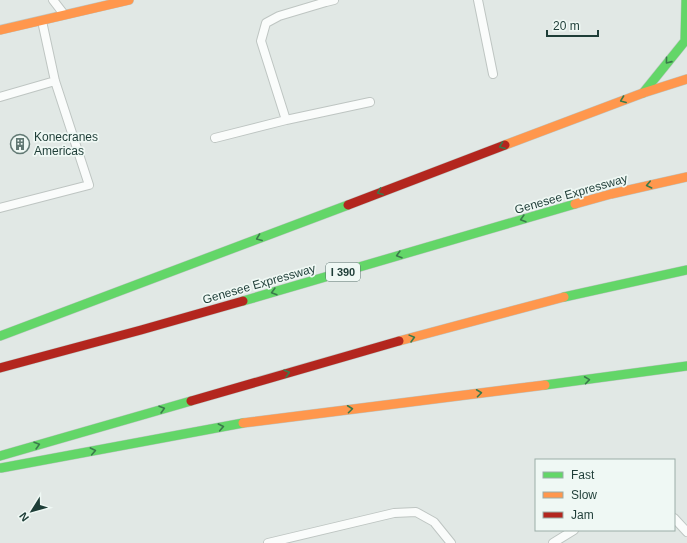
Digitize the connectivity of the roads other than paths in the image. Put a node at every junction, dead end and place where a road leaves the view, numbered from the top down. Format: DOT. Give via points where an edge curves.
graph roads {
  1 [pos="53,0"];
  2 [pos="129,0"];
  3 [pos="478,0"];
  4 [pos="686,0"];
  5 [pos="328,1"];
  6 [pos="65,15"];
  7 [pos="42,20"];
  8 [pos="0,30"];
  9 [pos="493,74"];
  10 [pos="687,79"];
  11 [pos="55,81"];
  12 [pos="643,93"];
  13 [pos="0,97"];
  14 [pos="370,102"];
  15 [pos="286,120"];
  16 [pos="215,138"];
  17 [pos="687,177"];
  18 [pos="0,208"];
  19 [pos="687,270"];
  20 [pos="0,336"];
  21 [pos="687,366"];
  22 [pos="0,368"];
  23 [pos="0,456"];
  24 [pos="0,469"];
  25 [pos="675,519"];
  26 [pos="572,531"];
  27 [pos="687,532"];
  28 [pos="268,543"];
  29 [pos="451,543"];
  30 [pos="553,543"];
  1 -- 6 [label="lane"];
  2 -- 6 [label="main road"];
  3 -- 9 [label="lane"];
  4 -- 12 [label="main road, one-way" via="685,41"];
  5 -- 15 [label="lane" via="279,16 266,23 261,41"];
  6 -- 7 [label="main road"];
  7 -- 8 [label="main road"];
  7 -- 11 [label="lane"];
  10 -- 12 [label="main road"];
  11 -- 13 [label="lane"];
  11 -- 18 [label="lane" via="89,185"];
  12 -- 20 [label="main road, one-way"];
  14 -- 15 [label="lane"];
  15 -- 16 [label="lane"];
  17 -- 22 [label="main road, Genesee Expressway / I 390, one-way" via="611,194 141,330"];
  23 -- 19 [label="main road, one-way" via="570,295"];
  24 -- 21 [label="main road, one-way" via="249,422"];
  25 -- 27 [label="lane"];
  26 -- 30 [label="lane"];
  28 -- 29 [label="lane" via="394,513 416,512 434,522"];
}
